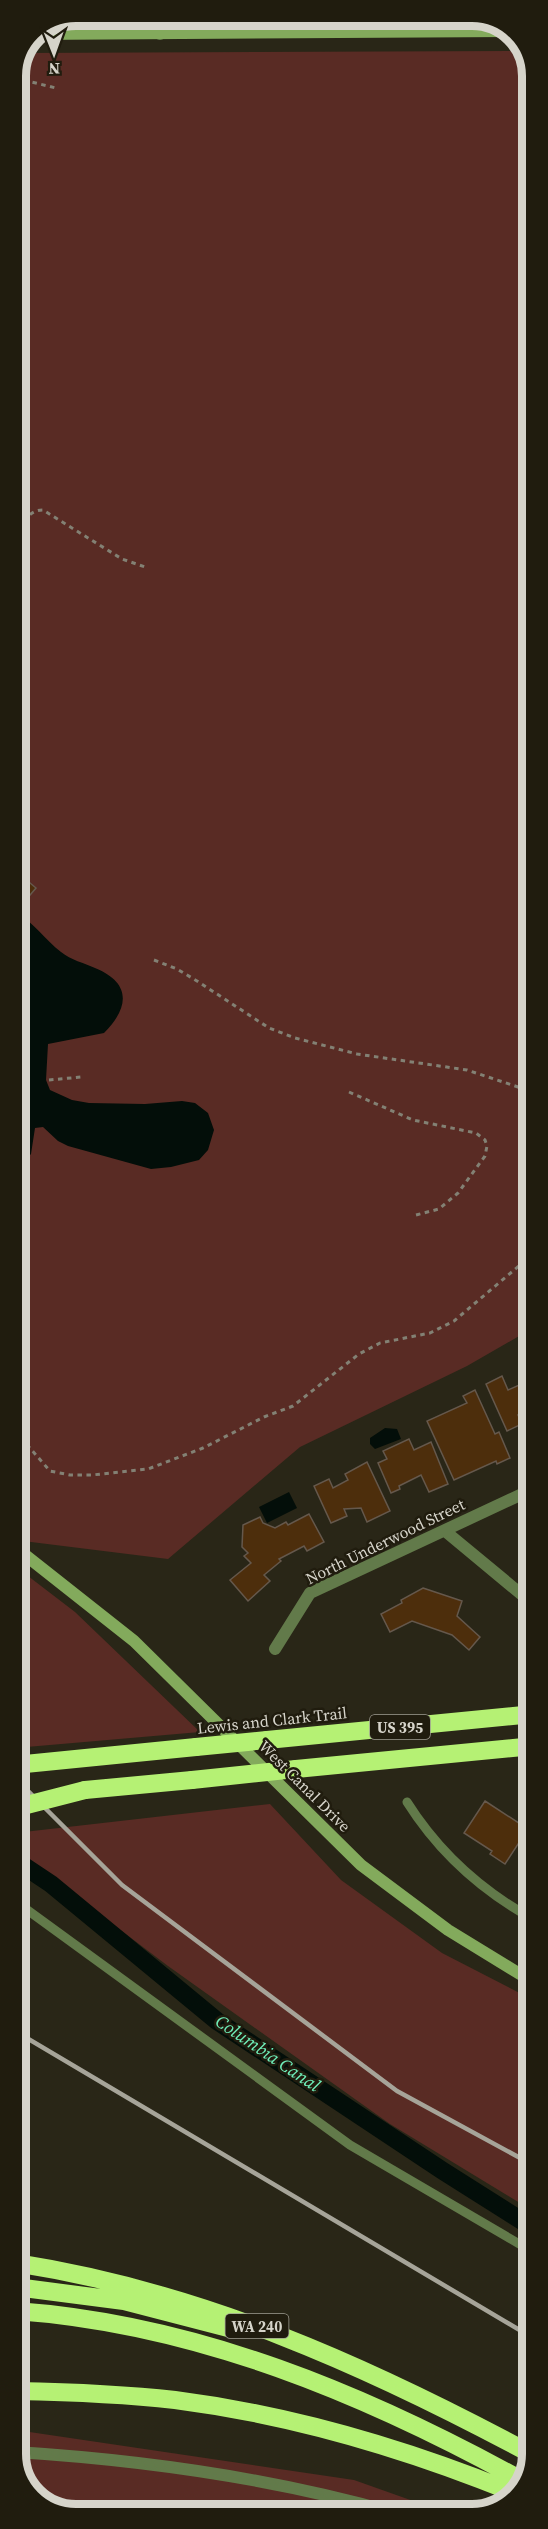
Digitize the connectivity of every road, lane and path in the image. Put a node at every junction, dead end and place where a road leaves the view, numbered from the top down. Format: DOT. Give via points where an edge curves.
graph roads {
  1 [pos="160,26"];
  2 [pos="291,26"];
  3 [pos="493,30"];
  4 [pos="291,33"];
  5 [pos="48,34"];
  6 [pos="160,34"];
  7 [pos="26,80"];
  8 [pos="56,87"];
  9 [pos="26,518"];
  10 [pos="145,567"];
  11 [pos="154,960"];
  12 [pos="81,1077"];
  13 [pos="49,1080"];
  14 [pos="522,1088"];
  15 [pos="349,1092"];
  16 [pos="412,1216"];
  17 [pos="522,1263"];
  18 [pos="26,1444"];
  19 [pos="522,1494"];
  20 [pos="445,1531"];
  21 [pos="26,1555"];
  22 [pos="522,1595"];
  23 [pos="275,1649"];
  24 [pos="522,1715"];
  25 [pos="522,1747"];
  26 [pos="26,1764"];
  27 [pos="85,1790"];
  28 [pos="26,1796"];
  29 [pos="407,1802"];
  30 [pos="26,1806"];
  31 [pos="26,1909"];
  32 [pos="522,1913"];
  33 [pos="522,1975"];
  34 [pos="522,2246"];
  35 [pos="26,2265"];
  36 [pos="26,2288"];
  37 [pos="26,2312"];
  38 [pos="26,2391"];
  39 [pos="484,2429"];
  40 [pos="522,2450"];
  41 [pos="26,2453"];
  42 [pos="517,2478"];
  43 [pos="507,2490"];
  44 [pos="351,2503"];
  1 -- 6 [label="street"];
  2 -- 4 [label="lane"];
  3 -- 4 [label="street"];
  4 -- 6 [label="street"];
  5 -- 6 [label="street"];
  7 -- 8 [label="path"];
  9 -- 10 [label="path" via="34,511 43,510 122,559"];
  11 -- 14 [label="path" via="177,969 269,1028 296,1038 357,1054 467,1070"];
  12 -- 13 [label="path"];
  15 -- 16 [label="path" via="413,1120 476,1133 485,1140 485,1156 452,1199 439,1209"];
  17 -- 18 [label="path" via="454,1321 430,1333 380,1343 359,1354 293,1406 203,1448 148,1468 92,1475 50,1471"];
  19 -- 20 [label="street, North Underwood Street"];
  20 -- 22 [label="street"];
  20 -- 23 [label="street, North Underwood Street" via="310,1593"];
  21 -- 33 [label="street, West Canal Drive" via="134,1641 361,1865 448,1930"];
  24 -- 26 [label="highway, Lewis and Clark Trail / US 395, bridge"];
  25 -- 27 [label="highway, US 395, bridge"];
  27 -- 28 [label="highway, US 395, bridge"];
  27 -- 30 [label="highway, bridge"];
  29 -- 32 [label="lane" via="444,1851 503,1903"];
  31 -- 34 [label="lane" via="350,2145"];
  35 -- 39 [label="highway, WA 240" via="110,2281 227,2315 350,2365"];
  36 -- 39 [label="highway" via="124,2301 239,2331 325,2362"];
  37 -- 42 [label="highway" via="131,2327 249,2358 378,2408"];
  38 -- 43 [label="highway" via="142,2397 248,2412 384,2446"];
  39 -- 40 [label="highway, WA 240"];
  41 -- 44 [label="street" via="170,2467"];
}
